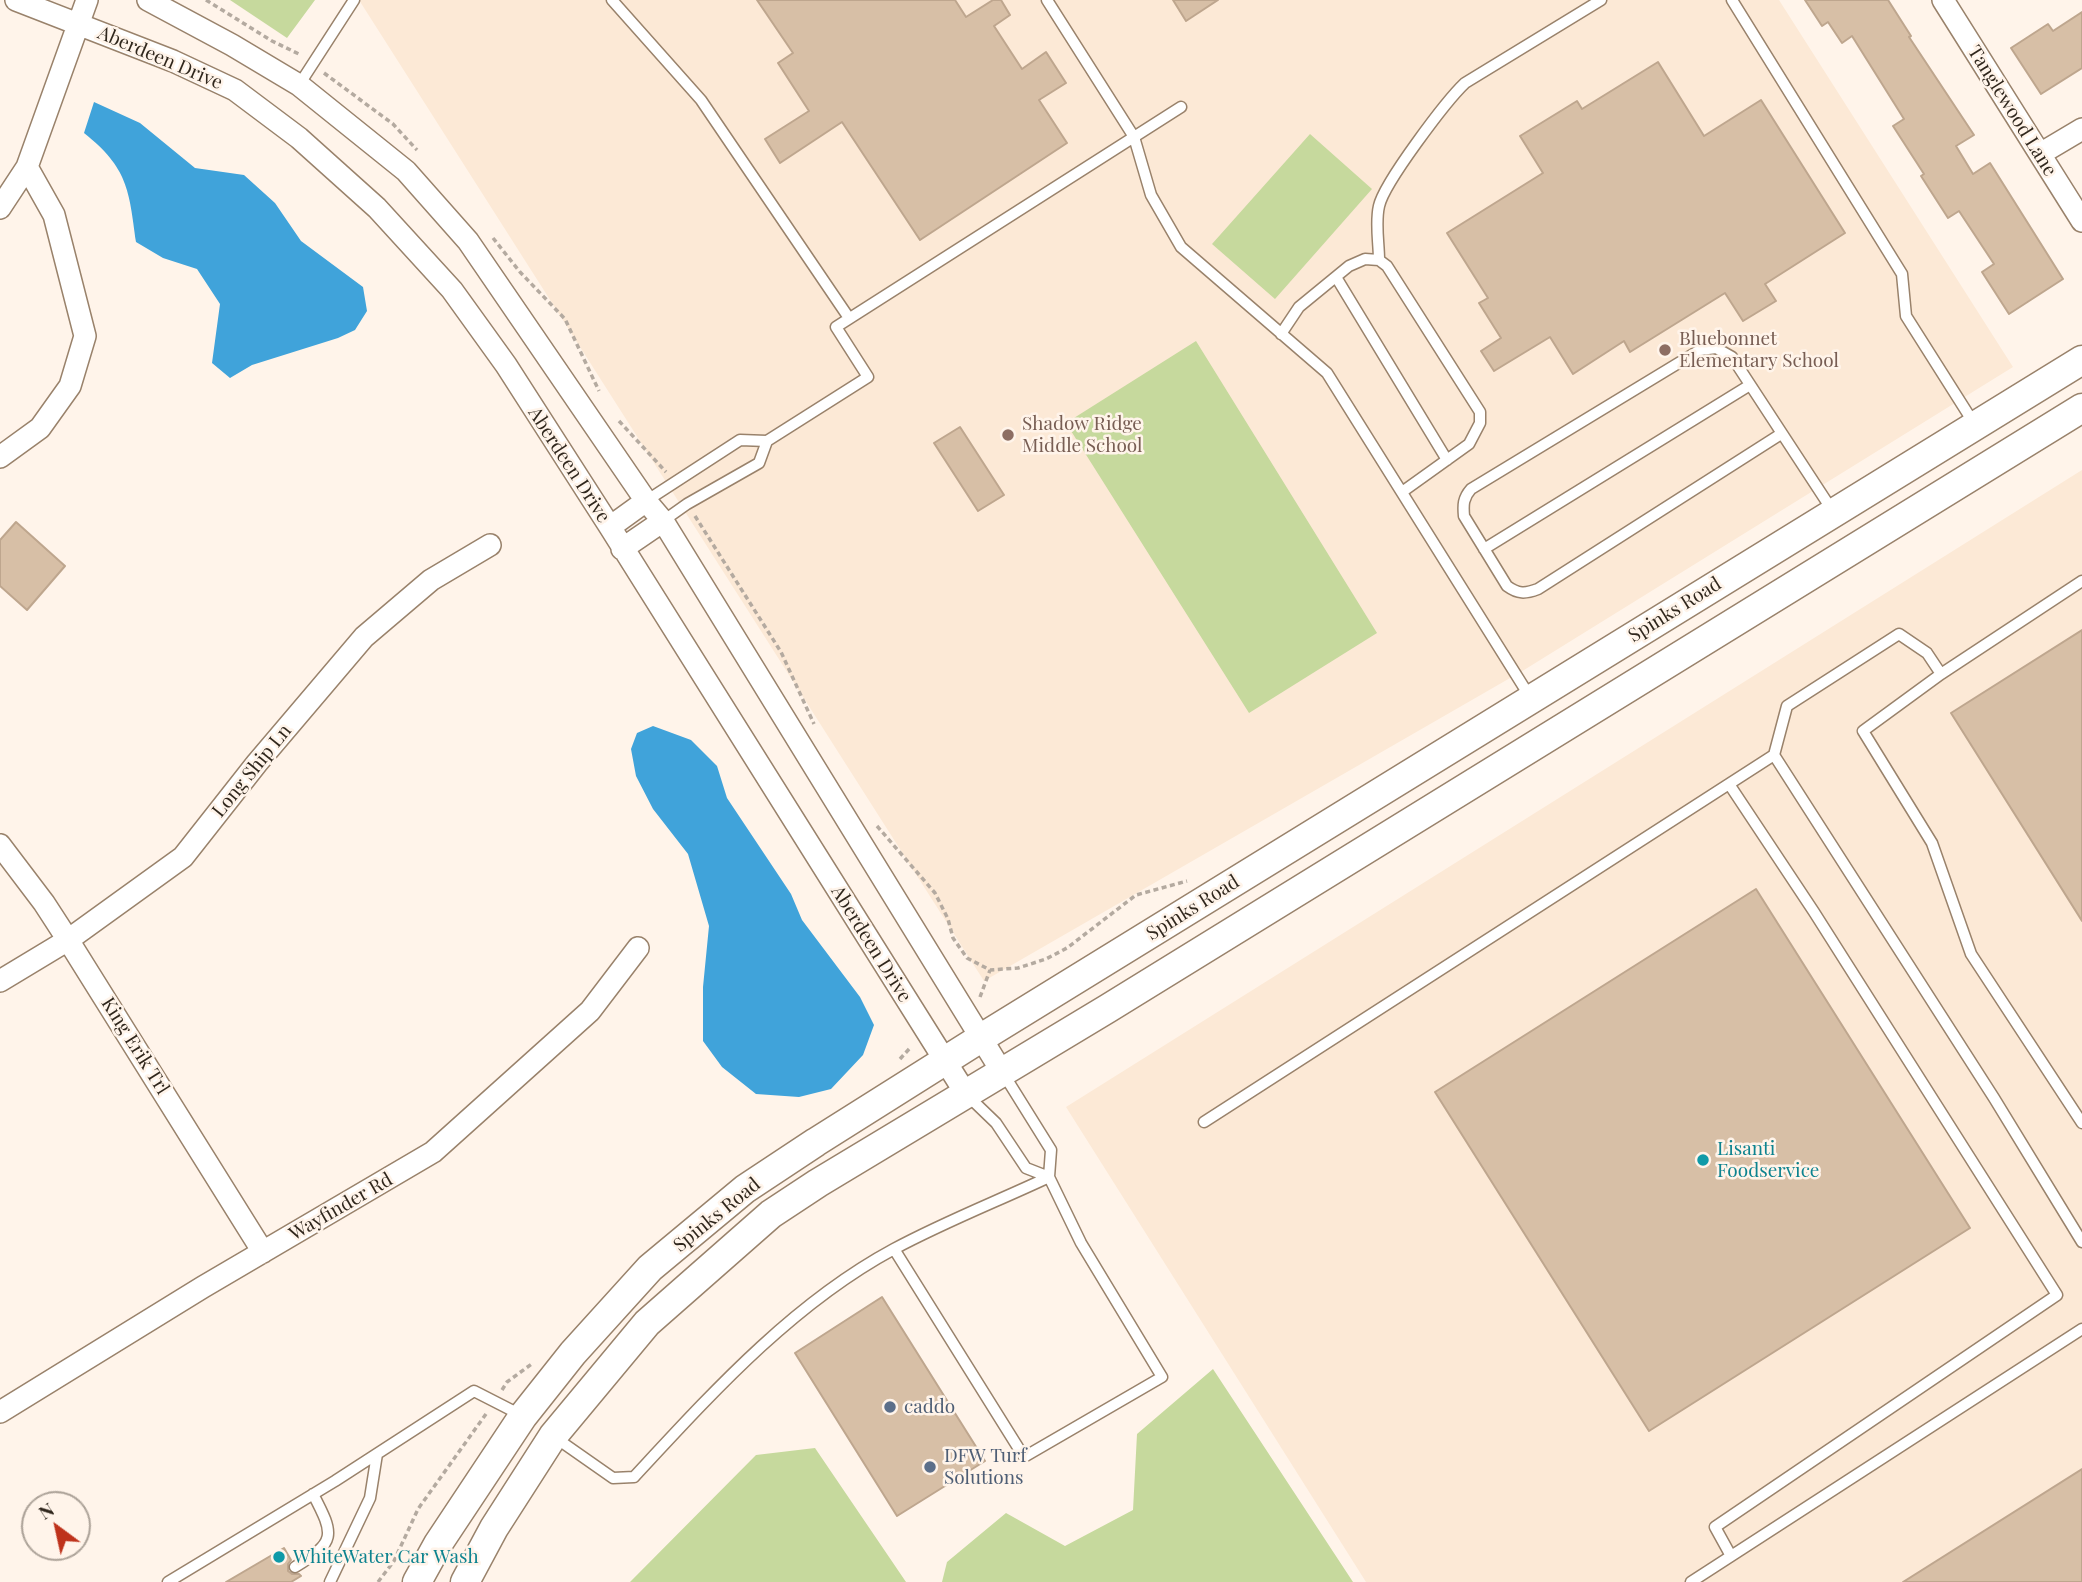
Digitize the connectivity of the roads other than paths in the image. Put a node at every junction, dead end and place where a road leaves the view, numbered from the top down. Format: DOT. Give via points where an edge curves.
graph roads {
  1 [pos="16,0"];
  2 [pos="87,0"];
  3 [pos="148,0"];
  4 [pos="355,0"];
  5 [pos="612,0"];
  6 [pos="1046,0"];
  7 [pos="1601,0"];
  8 [pos="1732,0"];
  9 [pos="1943,0"];
  10 [pos="77,24"];
  11 [pos="299,85"];
  12 [pos="1181,107"];
  13 [pos="2082,129"];
  14 [pos="1134,137"];
  15 [pos="2040,154"];
  16 [pos="27,167"];
  17 [pos="0,208"];
  18 [pos="2082,221"];
  19 [pos="1379,260"];
  20 [pos="1336,277"];
  21 [pos="849,318"];
  22 [pos="1282,334"];
  23 [pos="2082,359"];
  24 [pos="1750,385"];
  25 [pos="2082,408"];
  26 [pos="1975,425"];
  27 [pos="1781,434"];
  28 [pos="767,441"];
  29 [pos="0,457"];
  30 [pos="1447,460"];
  31 [pos="1402,492"];
  32 [pos="646,501"];
  33 [pos="1834,513"];
  34 [pos="663,521"];
  35 [pos="610,527"];
  36 [pos="490,544"];
  37 [pos="1856,547"];
  38 [pos="622,549"];
  39 [pos="1485,550"];
  40 [pos="2082,581"];
  41 [pos="1941,674"];
  42 [pos="1532,699"];
  43 [pos="1552,734"];
  44 [pos="1774,755"];
  45 [pos="1728,784"];
  46 [pos="0,845"];
  47 [pos="68,940"];
  48 [pos="638,948"];
  49 [pos="0,981"];
  50 [pos="981,1038"];
  51 [pos="945,1061"];
  52 [pos="1002,1072"];
  53 [pos="965,1094"];
  54 [pos="1204,1122"];
  55 [pos="2082,1123"];
  56 [pos="1049,1177"];
  57 [pos="2082,1242"];
  58 [pos="894,1249"];
  59 [pos="263,1252"];
  60 [pos="2082,1329"];
  61 [pos="0,1412"];
  62 [pos="523,1416"];
  63 [pos="553,1436"];
  64 [pos="377,1454"];
  65 [pos="313,1494"];
  66 [pos="1731,1556"];
  67 [pos="295,1567"];
  68 [pos="168,1582"];
  69 [pos="330,1582"];
  70 [pos="417,1582"];
  71 [pos="465,1582"];
  72 [pos="1691,1582"];
  1 -- 10 [label="street, Aberdeen Drive"];
  2 -- 10 [label="street"];
  3 -- 11 [label="street, Aberdeen Drive"];
  4 -- 11 [label="lane"];
  5 -- 21 [label="lane" via="701,100"];
  6 -- 14 [label="lane"];
  7 -- 19 [label="lane" via="1451,96 1379,206"];
  8 -- 26 [label="lane" via="1894,260 1902,274 1906,316"];
  9 -- 15 [label="street, Tanglewood Lane"];
  10 -- 16 [label="street"];
  10 -- 35 [label="street, Aberdeen Drive" via="235,90 299,138 377,208 452,290"];
  11 -- 32 [label="street, Aberdeen Drive" via="406,171 468,241"];
  12 -- 14 [label="lane"];
  13 -- 15 [label="street"];
  14 -- 21 [label="lane"];
  14 -- 22 [label="lane" via="1151,195 1181,247"];
  15 -- 18 [label="street, Tanglewood Lane"];
  16 -- 17 [label="street"];
  16 -- 29 [label="street" via="54,215 85,336 71,386 40,428"];
  19 -- 20 [label="lane" via="1365,259"];
  19 -- 30 [label="lane" via="1480,412 1480,423 1469,444"];
  20 -- 22 [label="lane" via="1299,307"];
  20 -- 30 [label="lane"];
  21 -- 28 [label="lane" via="836,327 868,377"];
  22 -- 31 [label="lane" via="1327,373"];
  23 -- 26 [label="main road, Spinks Road"];
  24 -- 27 [label="lane"];
  24 -- 39 [label="lane"];
  24 -- 39 [label="lane" via="1724,351 1700,350 1471,489 1463,505 1464,516"];
  25 -- 37 [label="main road, Spinks Road"];
  26 -- 33 [label="main road, Spinks Road"];
  27 -- 33 [label="lane"];
  27 -- 39 [label="lane" via="1538,589 1515,592"];
  28 -- 32 [label="lane" via="740,440"];
  28 -- 34 [label="lane" via="759,463"];
  30 -- 31 [label="lane"];
  31 -- 42 [label="lane"];
  32 -- 34 [label="street, Aberdeen Drive"];
  32 -- 35 [label="street"];
  33 -- 37 [label="main road"];
  33 -- 42 [label="main road, Spinks Road"];
  34 -- 38 [label="street"];
  34 -- 50 [label="street, Aberdeen Drive"];
  35 -- 38 [label="street, Aberdeen Drive"];
  36 -- 47 [label="street, Long Ship Ln" via="431,580 364,637 183,857"];
  37 -- 43 [label="main road, Spinks Road"];
  38 -- 51 [label="street, Aberdeen Drive"];
  40 -- 41 [label="lane"];
  41 -- 44 [label="lane" via="1927,653 1899,634 1787,706"];
  41 -- 55 [label="lane" via="1863,732 1932,843 1971,954"];
  42 -- 43 [label="main road"];
  42 -- 50 [label="main road, Spinks Road"];
  43 -- 52 [label="main road, Spinks Road"];
  44 -- 45 [label="lane"];
  44 -- 57 [label="lane"];
  45 -- 54 [label="lane"];
  45 -- 66 [label="lane" via="2057,1295 1715,1527"];
  46 -- 47 [label="street, King Erik Trl"];
  47 -- 49 [label="street, Long Ship Ln"];
  47 -- 59 [label="street, King Erik Trl"];
  48 -- 59 [label="street, Wayfinder Rd" via="590,1012 433,1152"];
  50 -- 51 [label="main road, Spinks Road"];
  50 -- 52 [label="street, Aberdeen Drive"];
  51 -- 53 [label="street, Aberdeen Drive"];
  51 -- 62 [label="main road, Spinks Road" via="745,1189 650,1268"];
  52 -- 53 [label="main road, Spinks Road"];
  52 -- 56 [label="lane" via="1051,1150"];
  53 -- 56 [label="lane" via="996,1123 1026,1168"];
  53 -- 63 [label="main road, Spinks Road" via="771,1214 647,1322"];
  56 -- 58 [label="lane"];
  56 -- 58 [label="lane" via="1081,1243 1162,1377 1024,1457"];
  58 -- 63 [label="lane" via="829,1290 776,1333 703,1402 634,1477 613,1478"];
  59 -- 61 [label="street, Wayfinder Rd"];
  60 -- 66 [label="lane"];
  62 -- 63 [label="main road"];
  62 -- 64 [label="lane" via="474,1391"];
  62 -- 70 [label="main road, Spinks Road"];
  63 -- 71 [label="main road, Spinks Road"];
  64 -- 65 [label="lane"];
  64 -- 69 [label="lane" via="370,1497"];
  65 -- 67 [label="lane" via="327,1521 328,1536 321,1551"];
  65 -- 68 [label="lane"];
  66 -- 72 [label="lane"];
}
